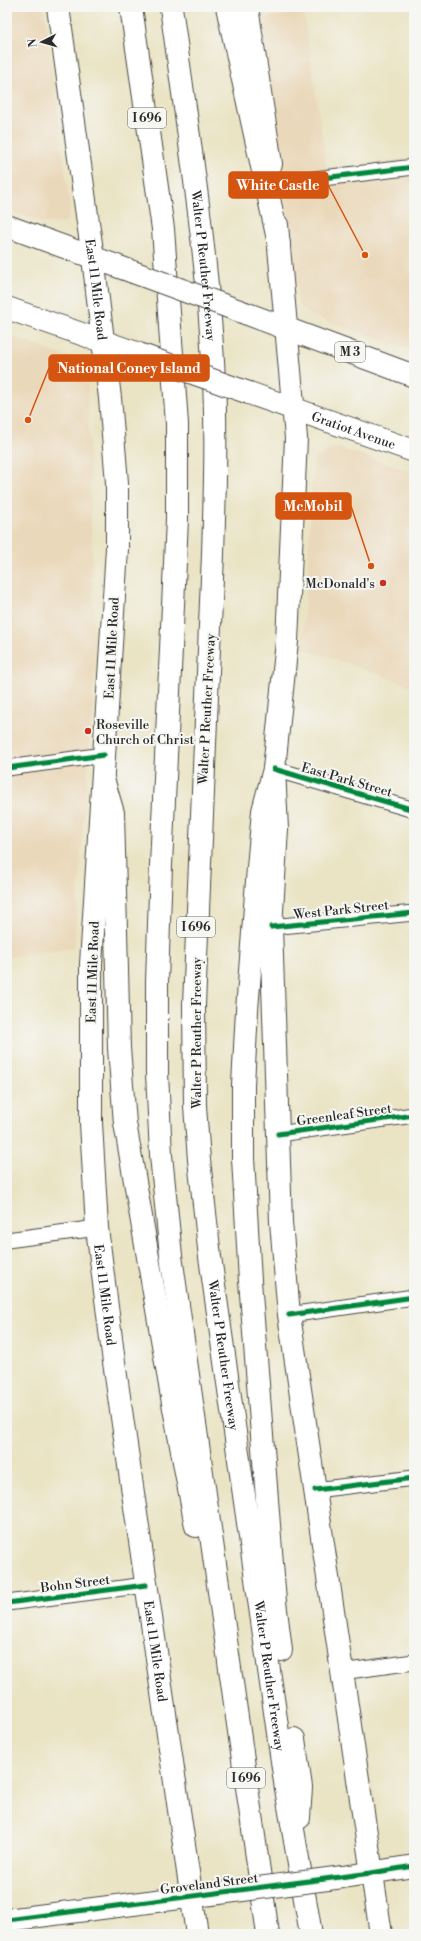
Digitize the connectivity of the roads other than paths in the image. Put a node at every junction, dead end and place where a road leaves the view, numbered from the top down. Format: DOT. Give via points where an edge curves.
graph roads {
  1 [pos="58,7"];
  2 [pos="131,7"];
  3 [pos="170,7"];
  4 [pos="227,7"];
  5 [pos="247,7"];
  6 [pos="414,167"];
  7 [pos="273,184"];
  8 [pos="7,226"];
  9 [pos="279,244"];
  10 [pos="93,258"];
  11 [pos="7,308"];
  12 [pos="286,328"];
  13 [pos="104,342"];
  14 [pos="414,376"];
  15 [pos="294,409"];
  16 [pos="414,451"];
  17 [pos="104,755"];
  18 [pos="7,768"];
  19 [pos="274,769"];
  20 [pos="103,779"];
  21 [pos="414,810"];
  22 [pos="414,913"];
  23 [pos="271,927"];
  24 [pos="414,1115"];
  25 [pos="278,1134"];
  26 [pos="97,1228"];
  27 [pos="7,1240"];
  28 [pos="414,1297"];
  29 [pos="289,1315"];
  30 [pos="414,1478"];
  31 [pos="315,1490"];
  32 [pos="146,1585"];
  33 [pos="7,1603"];
  34 [pos="224,1622"];
  35 [pos="414,1662"];
  36 [pos="341,1672"];
  37 [pos="296,1843"];
  38 [pos="414,1866"];
  39 [pos="371,1874"];
  40 [pos="190,1896"];
  41 [pos="7,1920"];
  42 [pos="197,1934"];
  43 [pos="268,1934"];
  44 [pos="311,1934"];
  45 [pos="381,1934"];
  1 -- 10 [label="main road, East 11 Mile Road"];
  2 -- 34 [label="main road, I 696" via="163,229 177,424 177,519 157,982 157,1073 161,1155 171,1256"];
  3 -- 37 [label="main road, Walter P Reuther Freeway / I 696" via="200,220 214,362 214,547 194,1005 199,1160 232,1414"];
  4 -- 9 [label="main road"];
  5 -- 7 [label="main road"];
  6 -- 7 [label="street"];
  7 -- 9 [label="main road"];
  8 -- 10 [label="main road, M 3"];
  9 -- 12 [label="main road"];
  10 -- 12 [label="main road, M 3, bridge"];
  10 -- 13 [label="main road, East 11 Mile Road"];
  11 -- 13 [label="main road"];
  12 -- 14 [label="main road, M 3"];
  12 -- 15 [label="main road"];
  13 -- 15 [label="main road, Gratiot Avenue, bridge"];
  13 -- 17 [label="main road, East 11 Mile Road" via="116,462 117,549"];
  15 -- 16 [label="main road, Gratiot Avenue"];
  15 -- 19 [label="main road" via="296,438 288,634"];
  17 -- 18 [label="street"];
  17 -- 20 [label="main road, East 11 Mile Road"];
  19 -- 21 [label="street, East Park Street"];
  19 -- 23 [label="main road" via="277,829"];
  19 -- 37 [label="main road" via="263,811 246,1017 243,1158 275,1602 301,1788"];
  20 -- 26 [label="main road, East 11 Mile Road" via="91,964 91,1123"];
  20 -- 34 [label="main road" via="113,813 119,1048 125,1124 198,1539"];
  22 -- 23 [label="street, West Park Street"];
  23 -- 25 [label="main road"];
  24 -- 25 [label="street, Greenleaf Street"];
  25 -- 29 [label="main road" via="280,1222"];
  26 -- 27 [label="street"];
  26 -- 32 [label="main road, East 11 Mile Road"];
  28 -- 29 [label="street"];
  29 -- 31 [label="main road"];
  30 -- 31 [label="street"];
  31 -- 36 [label="main road"];
  32 -- 33 [label="street, Bohn Street"];
  32 -- 40 [label="main road, East 11 Mile Road"];
  34 -- 43 [label="main road, I 696"];
  35 -- 36 [label="street"];
  36 -- 39 [label="main road"];
  37 -- 44 [label="main road, Walter P Reuther Freeway / I 696"];
  38 -- 39 [label="main road, Groveland Street"];
  39 -- 40 [label="main road, Groveland Street, bridge"];
  39 -- 45 [label="main road"];
  40 -- 41 [label="main road, Groveland Street"];
  40 -- 42 [label="main road, East 11 Mile Road"];
}
